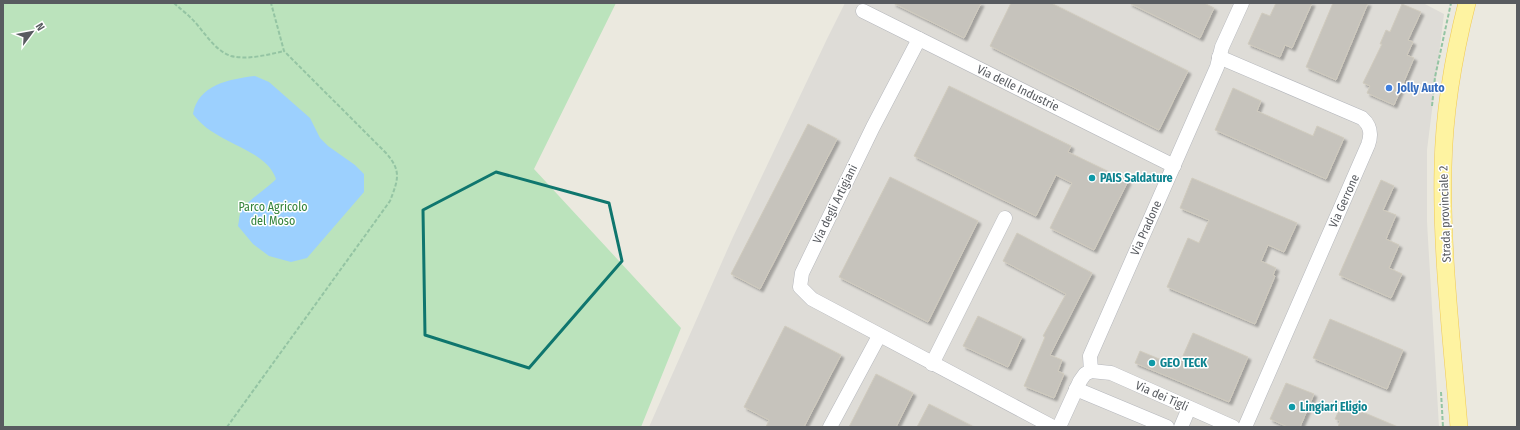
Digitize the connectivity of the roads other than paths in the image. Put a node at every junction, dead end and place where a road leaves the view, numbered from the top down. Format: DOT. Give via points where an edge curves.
graph roads {
  1 [pos="1242,3"];
  2 [pos="1467,3"];
  3 [pos="863,11"];
  4 [pos="919,39"];
  5 [pos="1220,57"];
  6 [pos="1174,166"];
  7 [pos="1005,218"];
  8 [pos="879,336"];
  9 [pos="932,364"];
  10 [pos="1091,371"];
  11 [pos="1076,389"];
  12 [pos="1190,408"];
  13 [pos="830,427"];
  14 [pos="1053,427"];
  15 [pos="1059,427"];
  16 [pos="1167,427"];
  17 [pos="1181,427"];
  18 [pos="1233,427"];
  19 [pos="1245,427"];
  20 [pos="1459,427"];
  1 -- 5 [label="street, Via Pradone"];
  2 -- 20 [label="main road, Strada provinciale 2" via="1455,55 1443,167 1444,232"];
  3 -- 4 [label="street, Via delle Industrie"];
  4 -- 6 [label="street, Via delle Industrie"];
  4 -- 8 [label="street, Via degli Artigiani" via="799,279 800,287 812,299"];
  5 -- 6 [label="street, Via Pradone"];
  5 -- 19 [label="street, Via Gerrone" via="1362,118 1370,131 1368,145"];
  6 -- 10 [label="street, Via Pradone" via="1090,356"];
  7 -- 9 [label="street"];
  8 -- 9 [label="street, Via degli Artigiani"];
  8 -- 13 [label="street"];
  9 -- 14 [label="street, Via degli Artigiani"];
  10 -- 11 [label="street" via="1085,374"];
  10 -- 12 [label="street, Via dei Tigli" via="1110,373"];
  11 -- 15 [label="street"];
  11 -- 16 [label="street"];
  12 -- 17 [label="street"];
  12 -- 18 [label="street, Via dei Tigli"];
}
